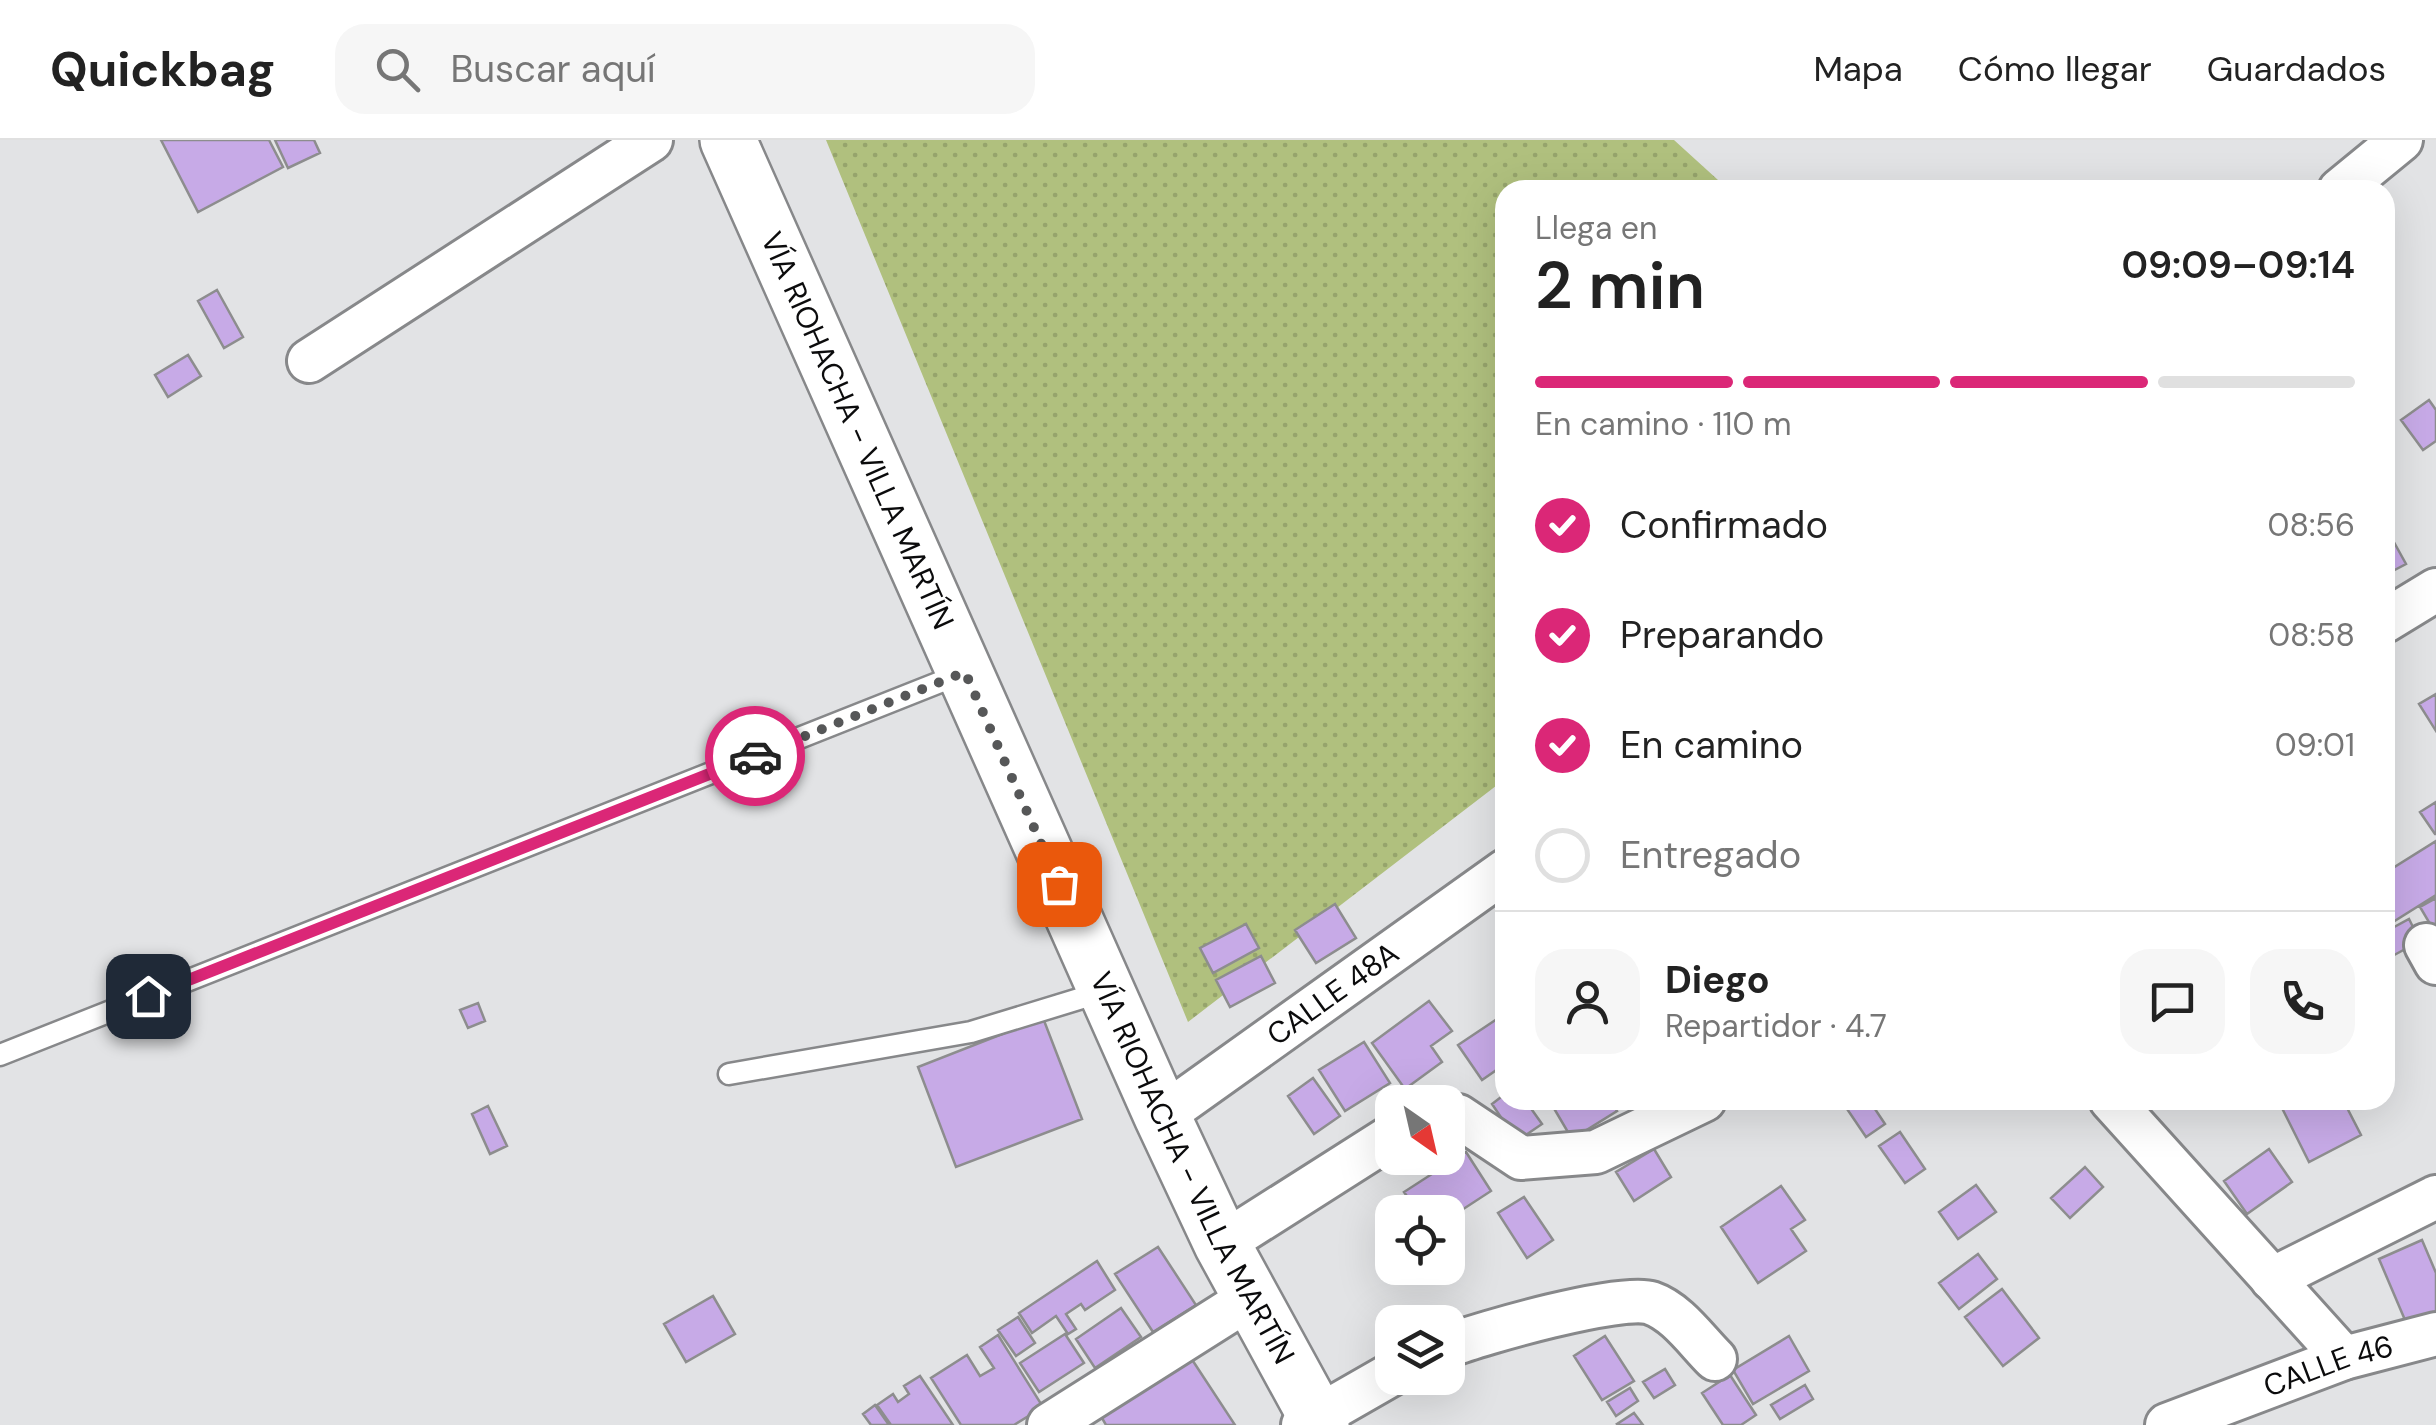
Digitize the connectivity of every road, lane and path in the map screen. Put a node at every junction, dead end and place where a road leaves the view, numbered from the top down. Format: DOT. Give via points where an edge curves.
graph roads {
  1 [pos="651,140"];
  2 [pos="728,140"];
  3 [pos="2401,140"];
  4 [pos="2352,180"];
  5 [pos="309,361"];
  6 [pos="2436,590"];
  7 [pos="2395,615"];
  8 [pos="965,672"];
  9 [pos="1495,878"];
  10 [pos="1106,990"];
  11 [pos="0,1056"];
  12 [pos="729,1074"];
  13 [pos="1683,1110"];
  14 [pos="2120,1110"];
  15 [pos="1162,1116"];
  16 [pos="1465,1121"];
  17 [pos="1375,1147"];
  18 [pos="2436,1197"];
  19 [pos="1222,1244"];
  20 [pos="2272,1279"];
  21 [pos="1253,1296"];
  22 [pos="2436,1334"];
  23 [pos="1465,1340"];
  24 [pos="2344,1358"];
  25 [pos="1715,1359"];
  26 [pos="1375,1384"];
  27 [pos="1313,1422"];
  28 [pos="1049,1425"];
  29 [pos="2167,1425"];
  1 -- 5 [label="street"];
  2 -- 8 [label="main road, VÍA RIOHACHA - VILLA MARTÍN"];
  3 -- 4 [label="street"];
  6 -- 7 [label="street"];
  8 -- 10 [label="main road, VÍA RIOHACHA - VILLA MARTÍN"];
  8 -- 11 [label="lane"];
  9 -- 15 [label="street, CALLE 48A"];
  10 -- 12 [label="lane" via="971,1032"];
  10 -- 15 [label="main road, VÍA RIOHACHA - VILLA MARTÍN"];
  13 -- 16 [label="street" via="1596,1152 1521,1158"];
  14 -- 20 [label="street"];
  15 -- 19 [label="main road, VÍA RIOHACHA - VILLA MARTÍN"];
  17 -- 19 [label="street"];
  18 -- 20 [label="street"];
  19 -- 21 [label="main road, VÍA RIOHACHA - VILLA MARTÍN"];
  20 -- 24 [label="street"];
  21 -- 27 [label="main road, VÍA RIOHACHA - VILLA MARTÍN"];
  21 -- 28 [label="street"];
  22 -- 24 [label="street, CALLE 46"];
  23 -- 25 [label="street" via="1621,1302 1649,1302 1672,1314"];
  24 -- 29 [label="street, CALLE 46"];
  26 -- 27 [label="street"];
}
